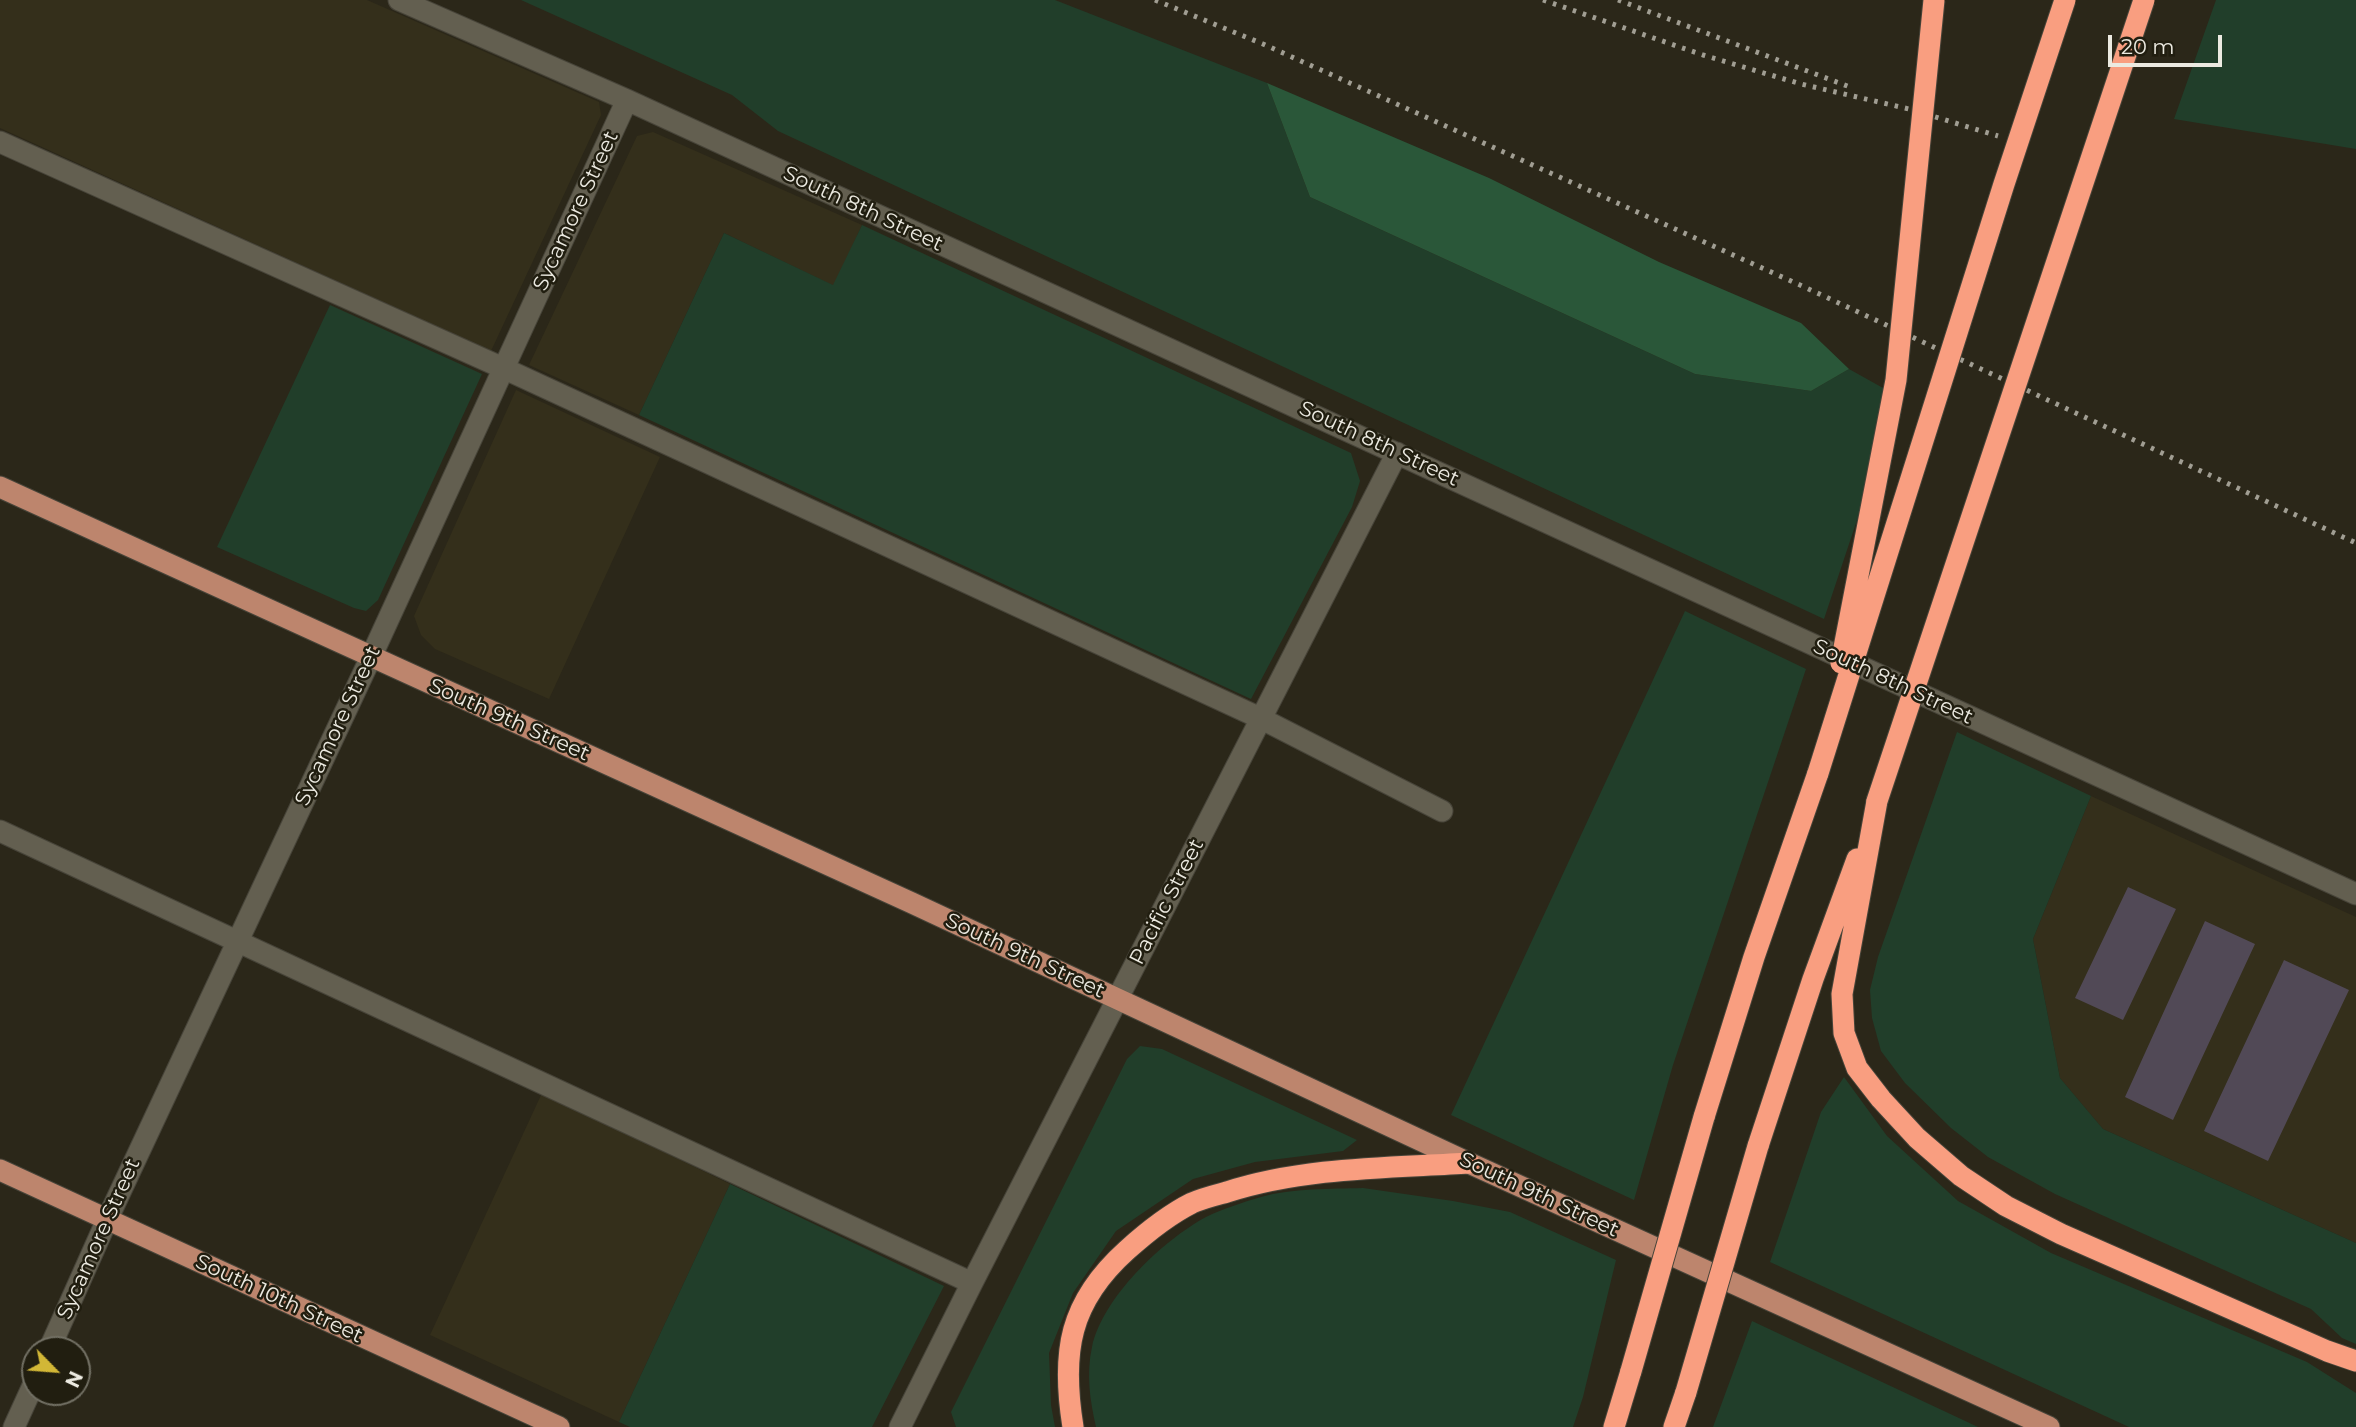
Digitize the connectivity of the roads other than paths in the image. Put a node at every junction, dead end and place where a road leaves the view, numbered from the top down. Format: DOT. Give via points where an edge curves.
graph roads {
  1 [pos="399,0"];
  2 [pos="1934,0"];
  3 [pos="2065,0"];
  4 [pos="2144,0"];
  5 [pos="627,100"];
  6 [pos="0,142"];
  7 [pos="503,368"];
  8 [pos="1397,453"];
  9 [pos="0,487"];
  10 [pos="370,657"];
  11 [pos="1260,718"];
  12 [pos="1818,773"];
  13 [pos="1878,801"];
  14 [pos="1443,811"];
  15 [pos="0,831"];
  16 [pos="2356,894"];
  17 [pos="237,943"];
  18 [pos="1118,1000"];
  19 [pos="1469,1163"];
  20 [pos="0,1170"];
  21 [pos="107,1220"];
  22 [pos="972,1283"];
  23 [pos="55,1336"];
  24 [pos="2327,1351"];
  25 [pos="2356,1361"];
  26 [pos="2356,1371"];
  27 [pos="24,1406"];
  28 [pos="14,1427"];
  29 [pos="559,1427"];
  30 [pos="900,1427"];
  31 [pos="1073,1427"];
  32 [pos="1614,1427"];
  33 [pos="1674,1427"];
  34 [pos="2049,1427"];
  1 -- 5 [label="street, South 8th Street"];
  2 -- 12 [label="highway, bridge" via="1896,380"];
  3 -- 12 [label="highway, bridge"];
  4 -- 13 [label="highway, bridge"];
  5 -- 7 [label="street, Sycamore Street"];
  5 -- 8 [label="street, South 8th Street"];
  6 -- 7 [label="street"];
  7 -- 10 [label="street, Sycamore Street"];
  7 -- 11 [label="street"];
  8 -- 11 [label="street, Pacific Street"];
  8 -- 16 [label="street, South 8th Street"];
  9 -- 10 [label="main road, South 9th Street"];
  10 -- 17 [label="street, Sycamore Street"];
  10 -- 18 [label="main road, South 9th Street"];
  11 -- 14 [label="street"];
  11 -- 18 [label="street, Pacific Street"];
  12 -- 32 [label="highway, bridge" via="1704,1117"];
  13 -- 24 [label="highway" via="1842,994 1844,1033 1857,1068 1881,1099 1961,1176 2006,1206"];
  13 -- 33 [label="highway, bridge" via="1758,1146"];
  15 -- 17 [label="street"];
  17 -- 21 [label="street, Sycamore Street"];
  17 -- 22 [label="street"];
  18 -- 19 [label="main road, South 9th Street"];
  18 -- 22 [label="street, Pacific Street"];
  19 -- 31 [label="highway" via="1260,1181 1193,1202 1148,1231 1109,1266 1087,1296 1072,1331 1067,1392"];
  19 -- 34 [label="main road, South 9th Street"];
  20 -- 21 [label="main road, South 10th Street"];
  21 -- 23 [label="street, Sycamore Street"];
  21 -- 29 [label="main road, South 10th Street"];
  22 -- 30 [label="street, Pacific Street"];
  24 -- 25 [label="highway"];
  24 -- 26 [label="highway"];
  27 -- 28 [label="street"];
}
